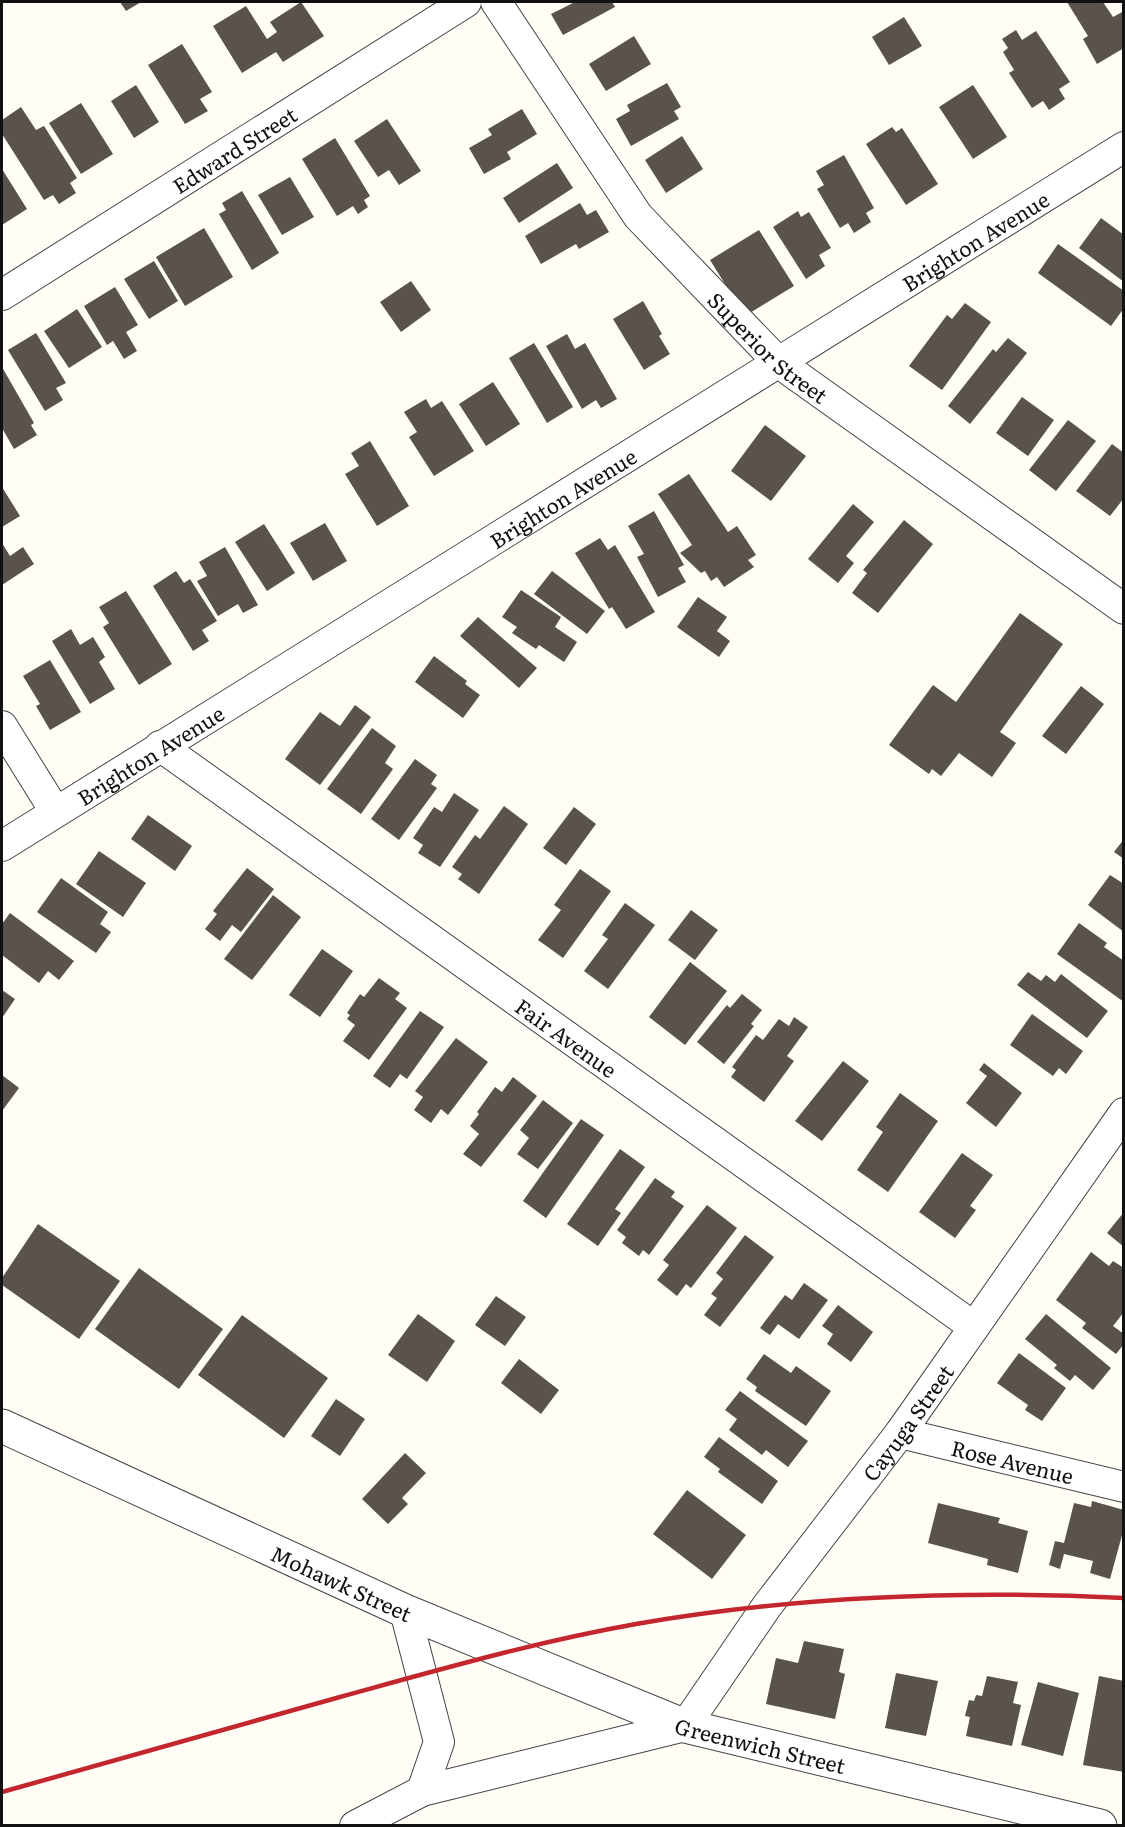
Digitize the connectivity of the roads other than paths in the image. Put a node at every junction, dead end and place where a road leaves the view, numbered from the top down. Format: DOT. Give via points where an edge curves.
graph roads {
  1 [pos="466,2"];
  2 [pos="496,2"];
  3 [pos="1124,147"];
  4 [pos="2,295"];
  5 [pos="779,363"];
  6 [pos="1124,609"];
  7 [pos="2,726"];
  8 [pos="160,747"];
  9 [pos="55,811"];
  10 [pos="2,846"];
  11 [pos="1124,1113"];
  12 [pos="974,1327"];
  13 [pos="2,1426"];
  14 [pos="900,1433"];
  15 [pos="1124,1487"];
  16 [pos="405,1611"];
  17 [pos="685,1726"];
  18 [pos="422,1791"];
  19 [pos="355,1826"];
  20 [pos="1100,1826"];
  1 -- 4 [label="street, Edward Street"];
  2 -- 5 [label="street, Superior Street" via="638,216"];
  3 -- 5 [label="street, Brighton Avenue"];
  5 -- 6 [label="street, Superior Street"];
  5 -- 8 [label="street, Brighton Avenue"];
  7 -- 9 [label="street"];
  8 -- 9 [label="street, Brighton Avenue"];
  8 -- 12 [label="street, Fair Avenue"];
  9 -- 10 [label="street, Brighton Avenue"];
  11 -- 12 [label="street, Cayuga Street"];
  12 -- 14 [label="street, Cayuga Street"];
  13 -- 16 [label="street, Mohawk Street"];
  14 -- 15 [label="street, Rose Avenue"];
  14 -- 17 [label="street, Cayuga Street" via="767,1606"];
  16 -- 17 [label="street, Mohawk Street"];
  16 -- 18 [label="street" via="439,1743"];
  17 -- 18 [label="street, Greenwich Street"];
  17 -- 20 [label="street, Greenwich Street"];
  18 -- 19 [label="street, Greenwich Street"];
}
